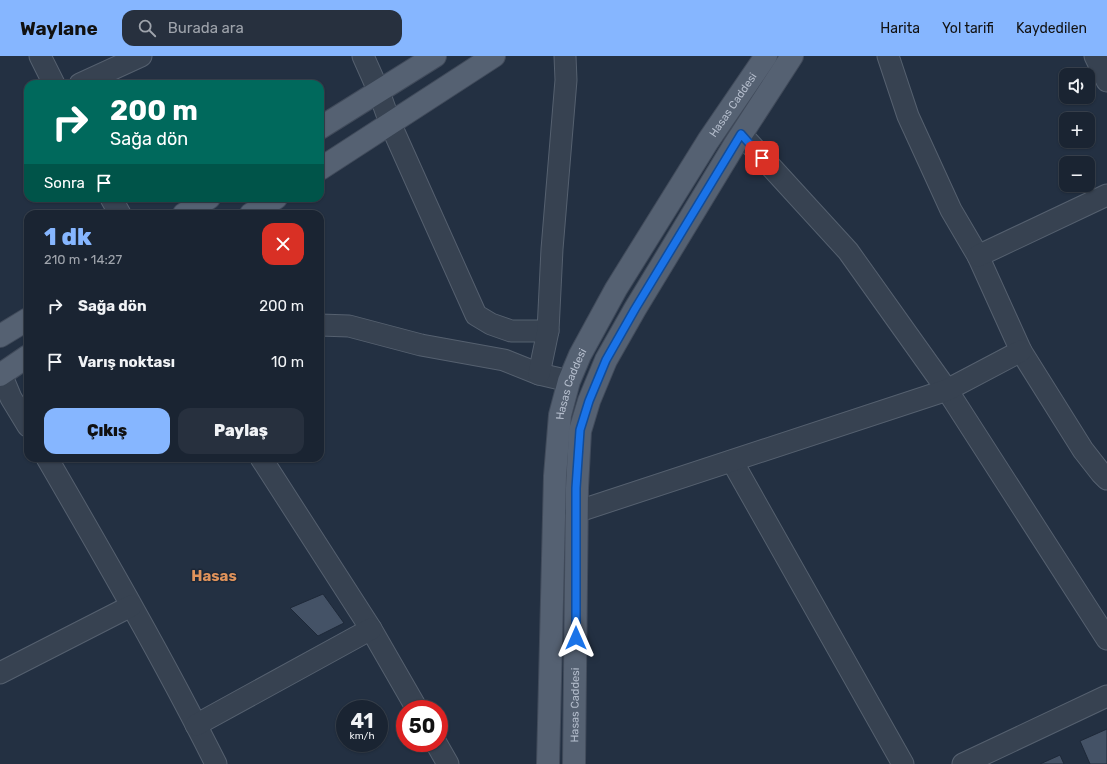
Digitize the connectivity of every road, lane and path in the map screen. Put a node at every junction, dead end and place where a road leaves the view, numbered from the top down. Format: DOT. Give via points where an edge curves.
graph roads {
  1 [pos="40,56"];
  2 [pos="141,56"];
  3 [pos="364,56"];
  4 [pos="435,56"];
  5 [pos="494,56"];
  6 [pos="565,56"];
  7 [pos="766,56"];
  8 [pos="792,56"];
  9 [pos="888,56"];
  10 [pos="1096,56"];
  11 [pos="52,80"];
  12 [pos="89,80"];
  13 [pos="1107,81"];
  14 [pos="379,92"];
  15 [pos="390,123"];
  16 [pos="324,126"];
  17 [pos="741,134"];
  18 [pos="324,166"];
  19 [pos="1107,195"];
  20 [pos="203,202"];
  21 [pos="270,202"];
  22 [pos="190,210"];
  23 [pos="257,210"];
  24 [pos="978,256"];
  25 [pos="24,321"];
  26 [pos="324,325"];
  27 [pos="548,331"];
  28 [pos="0,336"];
  29 [pos="1021,351"];
  30 [pos="24,359"];
  31 [pos="539,374"];
  32 [pos="0,375"];
  33 [pos="570,381"];
  34 [pos="947,390"];
  35 [pos="24,419"];
  36 [pos="732,461"];
  37 [pos="49,462"];
  38 [pos="264,462"];
  39 [pos="1107,479"];
  40 [pos="576,512"];
  41 [pos="131,606"];
  42 [pos="371,629"];
  43 [pos="1107,639"];
  44 [pos="0,673"];
  45 [pos="1107,696"];
  46 [pos="412,700"];
  47 [pos="196,725"];
  48 [pos="441,752"];
  49 [pos="993,758"];
  50 [pos="216,764"];
  51 [pos="448,764"];
  52 [pos="548,764"];
  53 [pos="574,764"];
  54 [pos="903,764"];
  55 [pos="963,764"];
  1 -- 11 [label="street"];
  2 -- 12 [label="street"];
  3 -- 14 [label="street"];
  4 -- 14 [label="main road"];
  5 -- 15 [label="main road"];
  6 -- 27 [label="street" via="566,80"];
  7 -- 33 [label="main road, Hasas Caddesi" via="708,141 616,289 580,355"];
  8 -- 17 [label="main road, Hasas Caddesi"];
  9 -- 24 [label="street" via="908,116 951,210"];
  10 -- 13 [label="street"];
  14 -- 15 [label="street"];
  14 -- 16 [label="main road"];
  15 -- 18 [label="main road"];
  15 -- 27 [label="street" via="476,315 491,324 512,331"];
  17 -- 34 [label="street" via="848,251"];
  17 -- 40 [label="main road, Hasas Caddesi" via="606,360 580,430"];
  19 -- 24 [label="street"];
  20 -- 22 [label="main road"];
  21 -- 23 [label="main road"];
  24 -- 29 [label="street"];
  25 -- 28 [label="main road"];
  26 -- 31 [label="street" via="348,326 421,345 504,360"];
  27 -- 31 [label="street"];
  29 -- 34 [label="street"];
  29 -- 39 [label="street" via="1083,450"];
  30 -- 32 [label="main road"];
  31 -- 33 [label="street"];
  32 -- 35 [label="street"];
  33 -- 52 [label="main road, Hasas Caddesi" via="560,415 554,476"];
  34 -- 36 [label="street"];
  34 -- 43 [label="street"];
  36 -- 40 [label="street"];
  36 -- 54 [label="street"];
  37 -- 41 [label="street"];
  38 -- 42 [label="street"];
  40 -- 53 [label="main road, Hasas Caddesi"];
  41 -- 44 [label="street"];
  41 -- 47 [label="street"];
  42 -- 46 [label="street"];
  42 -- 47 [label="street"];
  45 -- 49 [label="street"];
  47 -- 50 [label="street"];
  48 -- 51 [label="street"];
  49 -- 55 [label="street"];
}
